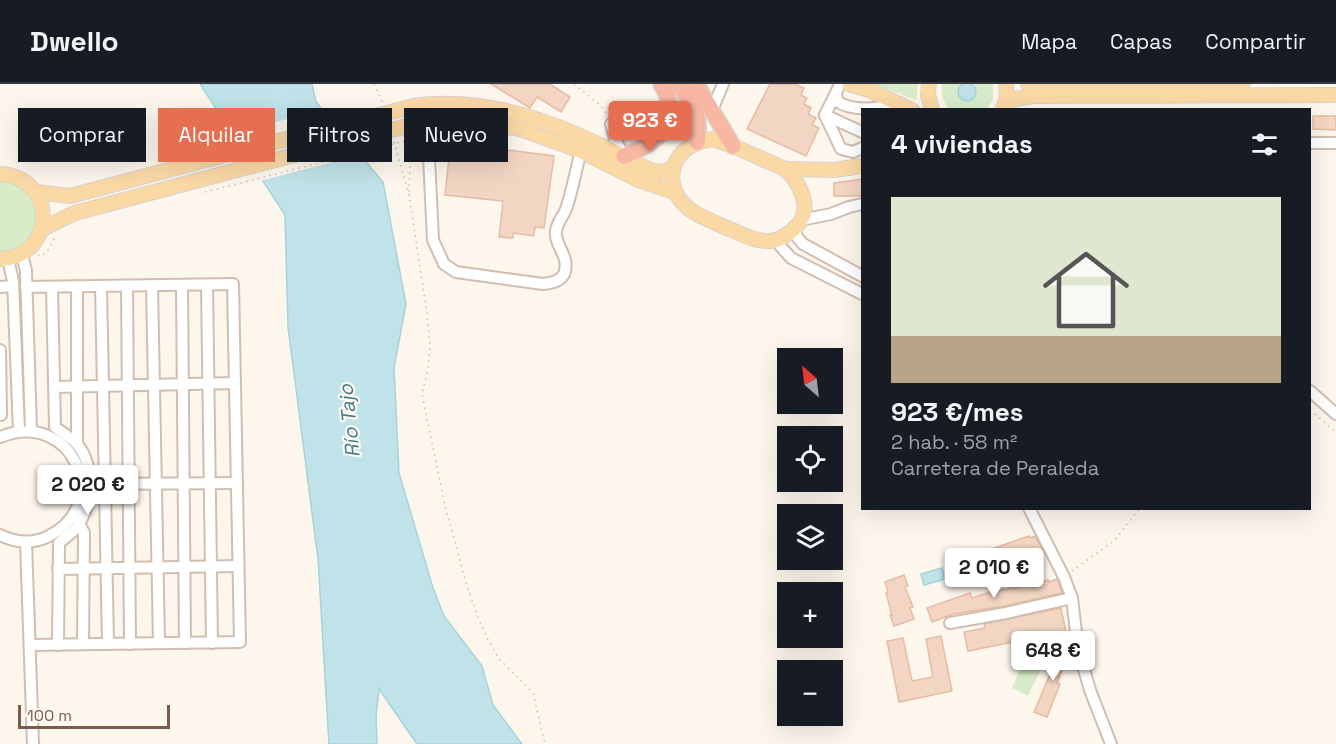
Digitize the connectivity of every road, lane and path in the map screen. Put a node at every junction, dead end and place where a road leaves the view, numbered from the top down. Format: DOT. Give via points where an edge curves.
graph roads {
  1 [pos="574,84"];
  2 [pos="661,84"];
  3 [pos="678,84"];
  4 [pos="696,84"];
  5 [pos="723,84"];
  6 [pos="849,84"];
  7 [pos="929,84"];
  8 [pos="1006,84"];
  9 [pos="1028,84"];
  10 [pos="1188,84"];
  11 [pos="1236,84"];
  12 [pos="1243,84"];
  13 [pos="1143,88"];
  14 [pos="838,89"];
  15 [pos="1336,95"];
  16 [pos="897,106"];
  17 [pos="1004,107"];
  18 [pos="864,108"];
  19 [pos="879,108"];
  20 [pos="929,108"];
  21 [pos="712,110"];
  22 [pos="825,115"];
  23 [pos="611,124"];
  24 [pos="508,127"];
  25 [pos="861,132"];
  26 [pos="404,134"];
  27 [pos="404,134"];
  28 [pos="592,140"];
  29 [pos="697,142"];
  30 [pos="1311,143"];
  31 [pos="1336,143"];
  32 [pos="733,146"];
  33 [pos="861,148"];
  34 [pos="581,151"];
  35 [pos="624,156"];
  36 [pos="411,162"];
  37 [pos="429,162"];
  38 [pos="861,166"];
  39 [pos="673,169"];
  40 [pos="784,169"];
  41 [pos="823,170"];
  42 [pos="0,174"];
  43 [pos="216,183"];
  44 [pos="799,188"];
  45 [pos="36,192"];
  46 [pos="206,192"];
  47 [pos="674,192"];
  48 [pos="861,204"];
  49 [pos="798,224"];
  50 [pos="42,229"];
  51 [pos="56,234"];
  52 [pos="775,240"];
  53 [pos="24,252"];
  54 [pos="4,259"];
  55 [pos="861,275"];
  56 [pos="182,285"];
  57 [pos="207,285"];
  58 [pos="13,286"];
  59 [pos="77,286"];
  60 [pos="101,286"];
  61 [pos="127,286"];
  62 [pos="152,286"];
  63 [pos="0,287"];
  64 [pos="26,287"];
  65 [pos="52,287"];
  66 [pos="861,293"];
  67 [pos="0,350"];
  68 [pos="235,383"];
  69 [pos="183,384"];
  70 [pos="208,384"];
  71 [pos="128,385"];
  72 [pos="154,385"];
  73 [pos="77,386"];
  74 [pos="103,386"];
  75 [pos="54,387"];
  76 [pos="1311,393"];
  77 [pos="1311,411"];
  78 [pos="1336,414"];
  79 [pos="1,415"];
  80 [pos="19,431"];
  81 [pos="31,431"];
  82 [pos="1336,432"];
  83 [pos="0,437"];
  84 [pos="77,443"];
  85 [pos="156,483"];
  86 [pos="184,483"];
  87 [pos="210,483"];
  88 [pos="237,483"];
  89 [pos="85,484"];
  90 [pos="105,484"];
  91 [pos="129,484"];
  92 [pos="1030,510"];
  93 [pos="1138,510"];
  94 [pos="79,523"];
  95 [pos="0,536"];
  96 [pos="26,542"];
  97 [pos="211,566"];
  98 [pos="238,566"];
  99 [pos="158,567"];
  100 [pos="184,567"];
  101 [pos="107,568"];
  102 [pos="130,568"];
  103 [pos="58,569"];
  104 [pos="83,569"];
  105 [pos="1064,577"];
  106 [pos="1072,598"];
  107 [pos="950,623"];
  108 [pos="159,643"];
  109 [pos="185,643"];
  110 [pos="212,643"];
  111 [pos="108,644"];
  112 [pos="130,644"];
  113 [pos="31,645"];
  114 [pos="58,645"];
  115 [pos="83,645"];
  116 [pos="33,744"];
  117 [pos="545,744"];
  118 [pos="1111,744"];
  1 -- 23 [label="path" via="603,108"];
  2 -- 35 [label="highway" via="670,110 664,129 652,143"];
  3 -- 29 [label="highway" via="698,114"];
  4 -- 21 [label="highway"];
  5 -- 21 [label="street"];
  6 -- 16 [label="main road"];
  7 -- 20 [label="main road"];
  8 -- 17 [label="main road"];
  9 -- 13 [label="main road"];
  10 -- 11 [label="main road"];
  10 -- 13 [label="main road"];
  11 -- 12 [label="main road"];
  13 -- 15 [label="main road"];
  13 -- 17 [label="main road" via="1034,96 1015,99"];
  14 -- 18 [label="street" via="837,101 841,104"];
  14 -- 22 [label="street"];
  16 -- 19 [label="street"];
  21 -- 32 [label="highway"];
  22 -- 25 [label="street"];
  22 -- 33 [label="street" via="840,149 853,152"];
  23 -- 28 [label="street"];
  23 -- 35 [label="street"];
  24 -- 34 [label="main road"];
  26 -- 43 [label="main road, bridge"];
  27 -- 43 [label="path, bridge"];
  28 -- 35 [label="main road"];
  28 -- 45 [label="main road, bridge" via="505,111 435,103 70,196"];
  29 -- 32 [label="main road" via="712,139"];
  29 -- 39 [label="main road" via="684,150"];
  30 -- 31 [label="street"];
  32 -- 40 [label="main road"];
  34 -- 37 [label="street" via="567,208 555,234 566,259 565,271 555,282 543,284 456,272 444,264 433,240"];
  34 -- 47 [label="main road" via="641,181"];
  35 -- 39 [label="main road" via="650,170"];
  36 -- 117 [label="path" via="409,195 429,330 428,370 422,394 435,467 478,617 500,660 533,693"];
  38 -- 41 [label="main road"];
  39 -- 47 [label="main road"];
  40 -- 41 [label="main road"];
  40 -- 44 [label="main road"];
  41 -- 44 [label="main road" via="809,176"];
  42 -- 45 [label="main road" via="19,178"];
  43 -- 46 [label="path"];
  43 -- 50 [label="main road" via="75,213"];
  44 -- 49 [label="main road" via="804,212"];
  45 -- 50 [label="main road" via="44,216"];
  47 -- 52 [label="main road" via="687,208 701,216 752,238"];
  48 -- 49 [label="street"];
  49 -- 52 [label="main road"];
  49 -- 55 [label="street" via="797,237 803,244"];
  50 -- 53 [label="main road"];
  51 -- 53 [label="path" via="42,256"];
  52 -- 66 [label="street" via="791,258"];
  53 -- 54 [label="main road"];
  53 -- 64 [label="street"];
  54 -- 58 [label="street"];
  56 -- 57 [label="street"];
  56 -- 62 [label="street"];
  56 -- 69 [label="street"];
  57 -- 68 [label="street" via="233,284"];
  57 -- 70 [label="street"];
  58 -- 63 [label="street"];
  58 -- 80 [label="street"];
  59 -- 60 [label="street"];
  59 -- 65 [label="street"];
  59 -- 73 [label="street"];
  60 -- 61 [label="street"];
  60 -- 74 [label="street"];
  61 -- 62 [label="street"];
  61 -- 71 [label="street"];
  62 -- 72 [label="street"];
  64 -- 65 [label="street"];
  64 -- 81 [label="street"];
  65 -- 75 [label="street"];
  67 -- 79 [label="street"];
  68 -- 70 [label="street"];
  68 -- 88 [label="street"];
  69 -- 70 [label="street"];
  69 -- 72 [label="street"];
  69 -- 86 [label="street"];
  70 -- 87 [label="street"];
  71 -- 72 [label="street"];
  71 -- 74 [label="street"];
  71 -- 91 [label="street"];
  72 -- 85 [label="street"];
  73 -- 74 [label="street"];
  73 -- 75 [label="street"];
  73 -- 84 [label="street"];
  74 -- 90 [label="street"];
  75 -- 84 [label="street" via="54,427"];
  76 -- 78 [label="street"];
  77 -- 82 [label="path"];
  80 -- 81 [label="street"];
  80 -- 83 [label="street"];
  81 -- 89 [label="street" via="60,443 71,454"];
  84 -- 89 [label="street" via="86,459"];
  85 -- 86 [label="street"];
  85 -- 91 [label="street"];
  85 -- 99 [label="street"];
  86 -- 87 [label="street"];
  86 -- 100 [label="street"];
  87 -- 88 [label="street"];
  87 -- 97 [label="street"];
  88 -- 98 [label="street"];
  89 -- 90 [label="street"];
  89 -- 94 [label="street" via="86,510"];
  89 -- 96 [label="street" via="66,525 44,539"];
  90 -- 91 [label="street"];
  90 -- 101 [label="street"];
  91 -- 102 [label="street"];
  92 -- 105 [label="street"];
  93 -- 105 [label="path" via="1114,540"];
  94 -- 103 [label="street" via="59,543"];
  94 -- 104 [label="street" via="84,533"];
  95 -- 96 [label="street"];
  96 -- 113 [label="street"];
  97 -- 98 [label="street"];
  97 -- 100 [label="street"];
  97 -- 110 [label="street"];
  98 -- 110 [label="street" via="240,642"];
  99 -- 100 [label="street"];
  99 -- 102 [label="street"];
  99 -- 108 [label="street"];
  100 -- 109 [label="street"];
  101 -- 102 [label="street"];
  101 -- 104 [label="street"];
  101 -- 111 [label="street"];
  102 -- 112 [label="street"];
  103 -- 104 [label="street"];
  103 -- 114 [label="street"];
  104 -- 115 [label="street"];
  105 -- 106 [label="street"];
  106 -- 107 [label="street" via="982,612"];
  106 -- 118 [label="street" via="1078,649"];
  108 -- 109 [label="street"];
  108 -- 112 [label="street"];
  109 -- 110 [label="street"];
  111 -- 112 [label="street"];
  111 -- 115 [label="street"];
  113 -- 114 [label="street"];
  113 -- 116 [label="street"];
  114 -- 115 [label="street"];
}
